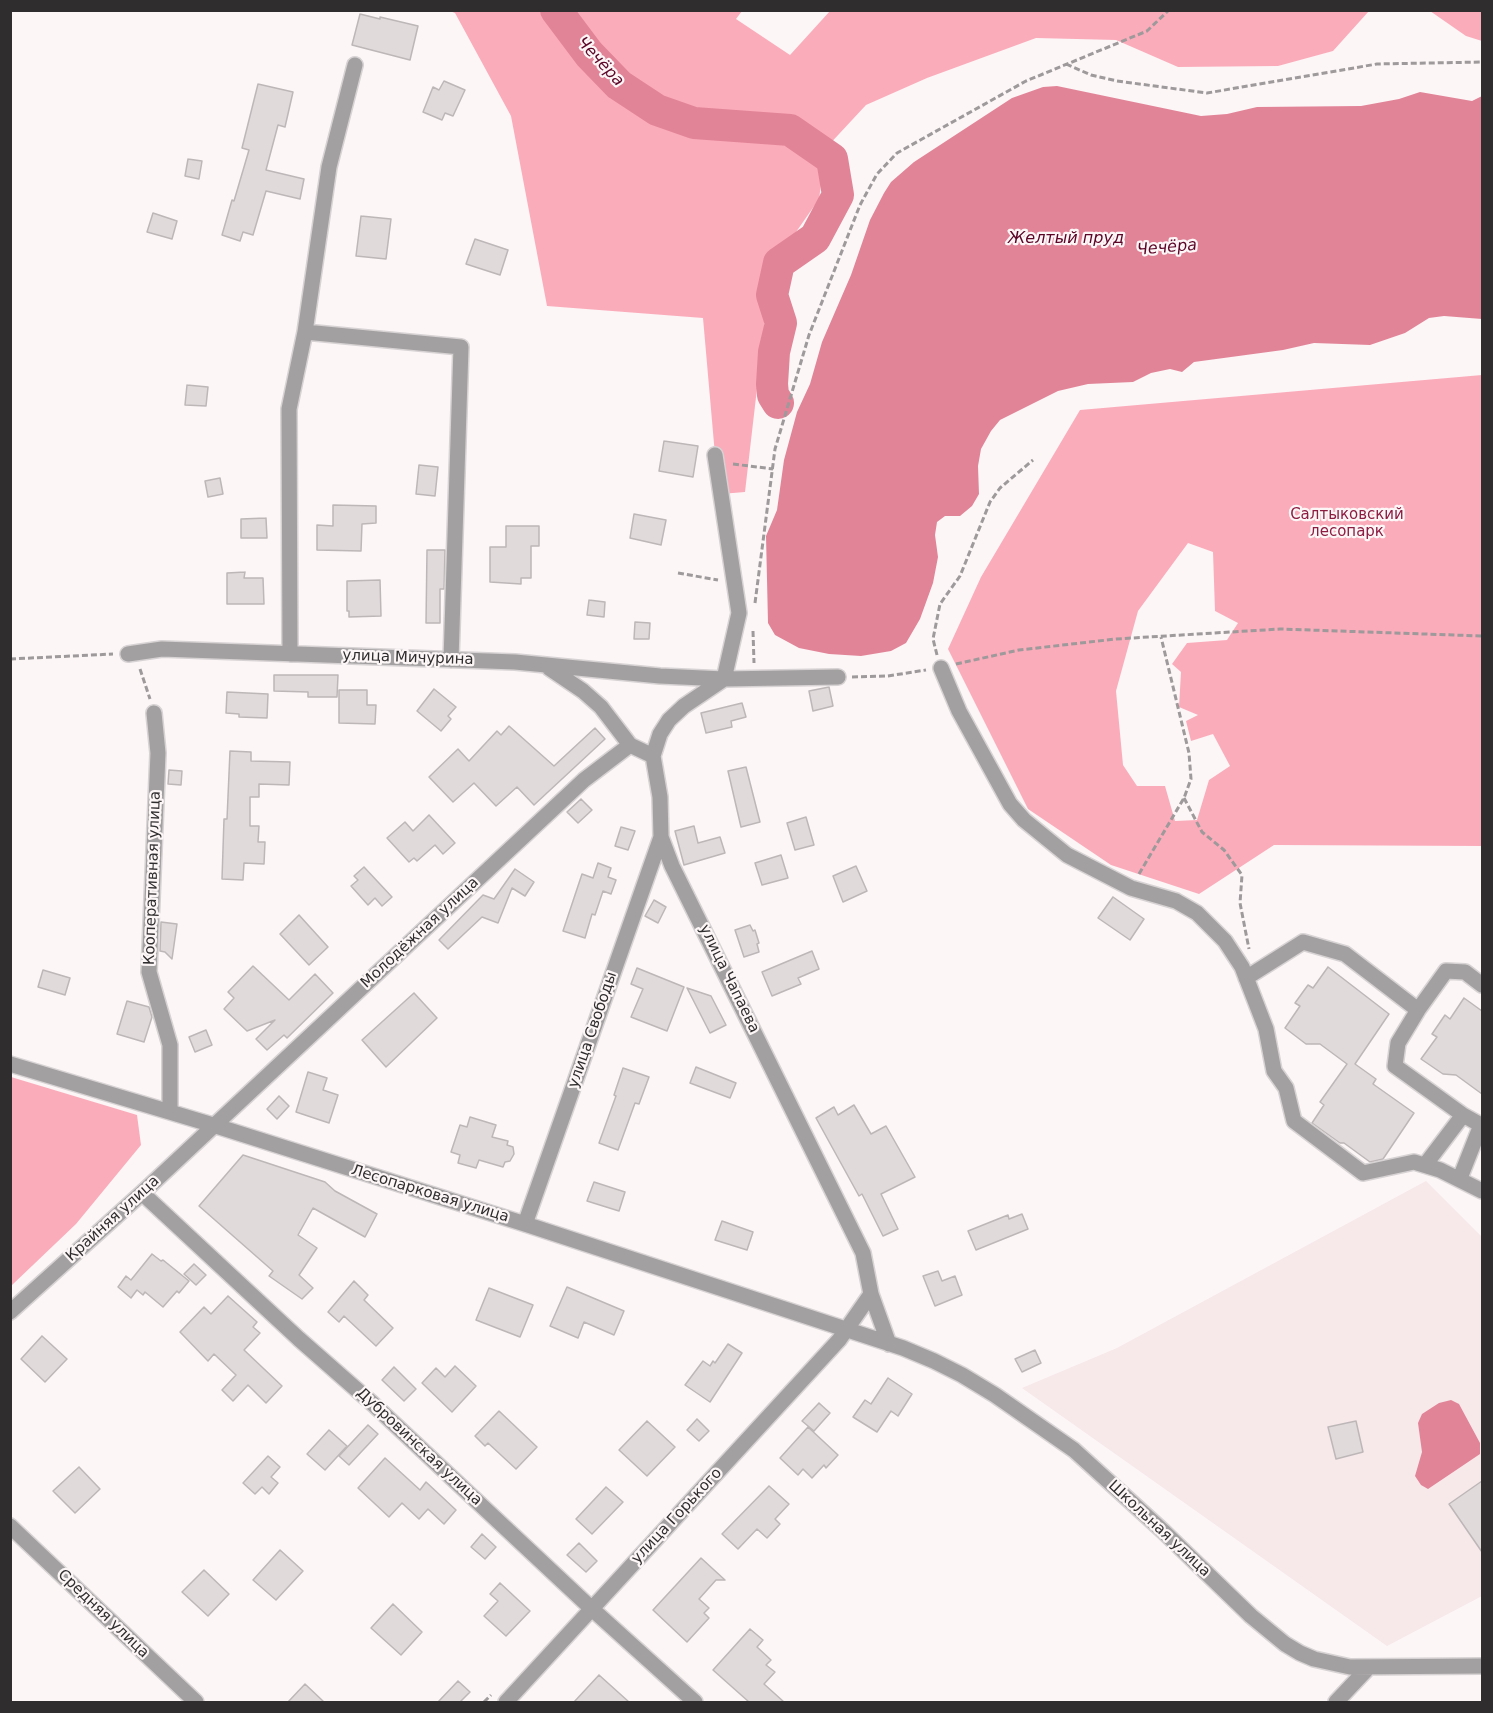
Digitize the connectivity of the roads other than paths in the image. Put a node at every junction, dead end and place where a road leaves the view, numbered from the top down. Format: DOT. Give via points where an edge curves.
graph roads {
  1 [pos="355,65"];
  2 [pos="305,332"];
  3 [pos="715,458"];
  4 [pos="128,654"];
  5 [pos="290,654"];
  6 [pos="451,660"];
  7 [pos="545,665"];
  8 [pos="941,668"];
  9 [pos="838,677"];
  10 [pos="724,679"];
  11 [pos="154,713"];
  12 [pos="630,745"];
  13 [pos="653,756"];
  14 [pos="661,837"];
  15 [pos="1246,978"];
  16 [pos="1482,985"];
  17 [pos="1418,1010"];
  18 [pos="10,1064"];
  19 [pos="170,1112"];
  20 [pos="1463,1115"];
  21 [pos="1482,1124"];
  22 [pos="213,1125"];
  23 [pos="1425,1165"];
  24 [pos="1460,1178"];
  25 [pos="1482,1191"];
  26 [pos="142,1193"];
  27 [pos="525,1224"];
  28 [pos="871,1294"];
  29 [pos="10,1312"];
  30 [pos="848,1330"];
  31 [pos="889,1344"];
  32 [pos="10,1526"];
  33 [pos="591,1609"];
  34 [pos="1482,1666"];
  35 [pos="1369,1667"];
  36 [pos="196,1702"];
  37 [pos="506,1702"];
  38 [pos="694,1702"];
  39 [pos="1336,1702"];
  1 -- 2 [label="street" via="329,167"];
  2 -- 5 [label="street" via="289,409"];
  2 -- 6 [label="street" via="461,347"];
  3 -- 10 [label="street" via="739,613"];
  4 -- 5 [label="street, улица Мичурина" via="162,650"];
  5 -- 6 [label="street, улица Мичурина"];
  6 -- 7 [label="street, улица Мичурина"];
  7 -- 10 [label="street"];
  7 -- 12 [label="street, улица Мичурина" via="601,707"];
  8 -- 15 [label="street" via="970,732 1010,804 1024,820 1067,855 1131,888 1176,901 1197,914 1226,941"];
  9 -- 10 [label="street"];
  10 -- 13 [label="street" via="669,720"];
  11 -- 19 [label="street, Кооперативная улица" via="158,753 149,972 171,1045"];
  12 -- 13 [label="street, улица Мичурина"];
  12 -- 22 [label="street, Молодёжная улица" via="584,780"];
  13 -- 14 [label="street, улица Чапаева" via="660,796"];
  14 -- 27 [label="street, улица Свободы"];
  14 -- 28 [label="street, улица Чапаева" via="863,1253"];
  15 -- 17 [label="street" via="1303,942 1345,954"];
  15 -- 23 [label="street" via="1266,1029 1274,1071 1286,1088 1294,1121 1363,1173 1414,1162"];
  16 -- 17 [label="street" via="1465,972 1446,971"];
  17 -- 20 [label="street" via="1398,1044 1395,1066"];
  18 -- 19 [label="street, Лесопарковая улица"];
  19 -- 22 [label="street, Лесопарковая улица"];
  20 -- 21 [label="street"];
  20 -- 23 [label="street"];
  21 -- 24 [label="street"];
  22 -- 26 [label="street, Крайняя улица"];
  22 -- 27 [label="street, Лесопарковая улица"];
  23 -- 24 [label="street"];
  24 -- 25 [label="street"];
  26 -- 29 [label="street, Крайняя улица"];
  26 -- 33 [label="street, Дубровинская улица"];
  27 -- 30 [label="street, Лесопарковая улица"];
  28 -- 30 [label="street"];
  28 -- 31 [label="street, улица Чапаева"];
  30 -- 31 [label="street, Школьная улица"];
  30 -- 33 [label="street, улица Горького"];
  31 -- 35 [label="street, Школьная улица" via="962,1375 1074,1450 1285,1644 1314,1659"];
  32 -- 36 [label="street, Средняя улица"];
  33 -- 37 [label="street, улица Горького"];
  33 -- 38 [label="street, Дубровинская улица"];
  34 -- 35 [label="street, Школьная улица"];
  35 -- 39 [label="street"];
}
